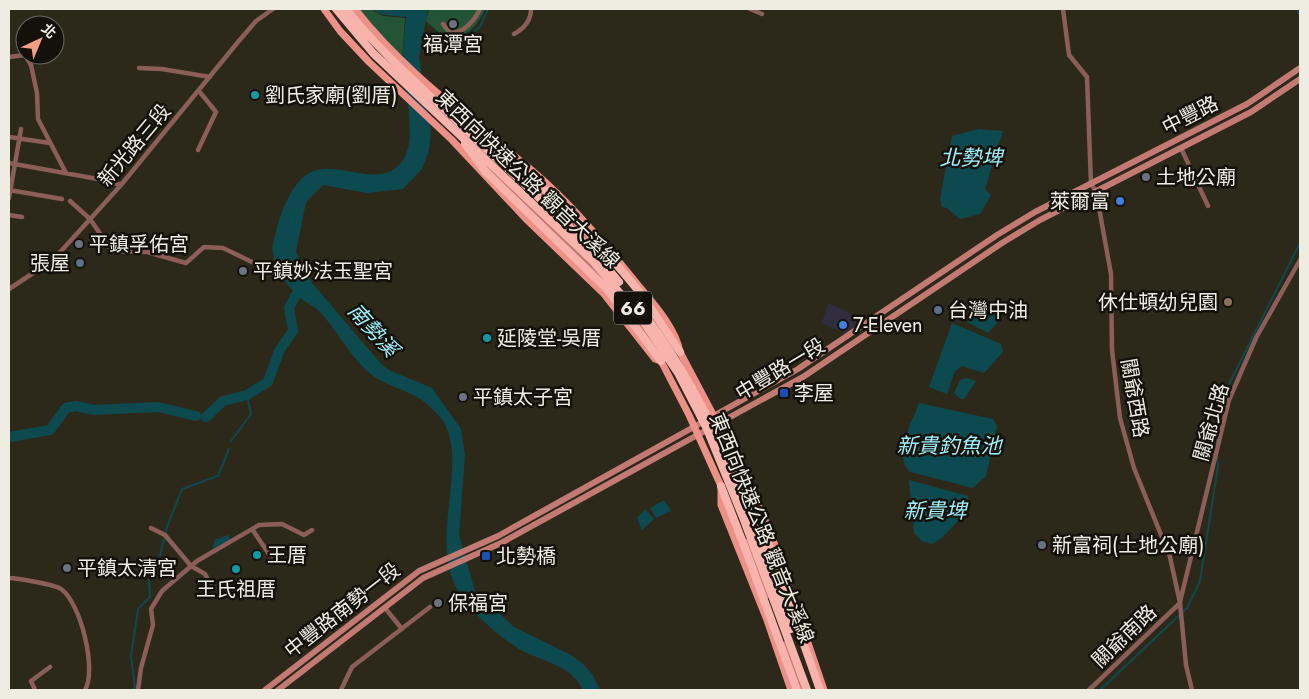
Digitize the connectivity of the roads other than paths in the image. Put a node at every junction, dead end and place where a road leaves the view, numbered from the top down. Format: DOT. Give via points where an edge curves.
graph roads {
  1 [pos="272,9"];
  2 [pos="324,9"];
  3 [pos="336,9"];
  4 [pos="346,9"];
  5 [pos="355,9"];
  6 [pos="480,9"];
  7 [pos="531,9"];
  8 [pos="750,9"];
  9 [pos="1063,9"];
  10 [pos="762,14"];
  11 [pos="443,24"];
  12 [pos="514,34"];
  13 [pos="9,57"];
  14 [pos="139,68"];
  15 [pos="1300,68"];
  16 [pos="210,76"];
  17 [pos="1300,79"];
  18 [pos="199,91"];
  19 [pos="473,124"];
  20 [pos="456,125"];
  21 [pos="20,129"];
  22 [pos="9,136"];
  23 [pos="19,138"];
  24 [pos="452,140"];
  25 [pos="50,143"];
  26 [pos="1181,148"];
  27 [pos="198,150"];
  28 [pos="9,163"];
  29 [pos="15,164"];
  30 [pos="66,173"];
  31 [pos="1091,184"];
  32 [pos="121,185"];
  33 [pos="10,190"];
  34 [pos="553,190"];
  35 [pos="1096,191"];
  36 [pos="546,197"];
  37 [pos="9,198"];
  38 [pos="62,199"];
  39 [pos="70,201"];
  40 [pos="1208,206"];
  41 [pos="534,211"];
  42 [pos="9,215"];
  43 [pos="22,217"];
  44 [pos="90,219"];
  45 [pos="527,220"];
  46 [pos="1300,260"];
  47 [pos="254,263"];
  48 [pos="9,289"];
  49 [pos="884,311"];
  50 [pos="890,318"];
  51 [pos="680,352"];
  52 [pos="661,361"];
  53 [pos="714,415"];
  54 [pos="718,424"];
  55 [pos="694,426"];
  56 [pos="698,435"];
  57 [pos="721,486"];
  58 [pos="748,492"];
  59 [pos="151,528"];
  60 [pos="252,529"];
  61 [pos="312,530"];
  62 [pos="467,549"];
  63 [pos="271,557"];
  64 [pos="470,557"];
  65 [pos="442,560"];
  66 [pos="191,566"];
  67 [pos="445,568"];
  68 [pos="9,578"];
  69 [pos="213,589"];
  70 [pos="379,602"];
  71 [pos="1180,603"];
  72 [pos="430,606"];
  73 [pos="385,608"];
  74 [pos="794,611"];
  75 [pos="777,617"];
  76 [pos="766,620"];
  77 [pos="402,629"];
  78 [pos="50,667"];
  79 [pos="35,690"];
  80 [pos="85,690"];
  81 [pos="138,690"];
  82 [pos="265,690"];
  83 [pos="278,690"];
  84 [pos="341,690"];
  85 [pos="791,690"];
  86 [pos="797,690"];
  87 [pos="802,690"];
  88 [pos="808,690"];
  89 [pos="816,690"];
  90 [pos="824,690"];
  91 [pos="1089,690"];
  92 [pos="1192,690"];
  1 -- 16 [label="street, 新光路三段" via="256,21"];
  2 -- 24 [label="main road, 66" via="340,31 403,96"];
  3 -- 20 [label="highway, 東西向快速公路 觀音大溪線 / 66, bridge" via="373,53"];
  4 -- 20 [label="highway, 東西向快速公路 觀音大溪線 / 66, bridge"];
  5 -- 19 [label="main road, 66" via="401,61"];
  6 -- 11 [label="street" via="475,18 458,32 450,33"];
  7 -- 12 [label="street" via="526,24"];
  8 -- 10 [label="street"];
  9 -- 31 [label="street" via="1069,56 1087,77"];
  13 -- 25 [label="street" via="25,55 31,65 38,119"];
  14 -- 16 [label="street"];
  15 -- 31 [label="main road, 中豐路" via="1247,104"];
  16 -- 18 [label="street, 新光路三段"];
  17 -- 26 [label="main road, 中豐路" via="1251,112"];
  18 -- 27 [label="street" via="216,112"];
  18 -- 32 [label="street, 新光路三段"];
  19 -- 34 [label="main road, 66"];
  19 -- 36 [label="main road" via="498,154"];
  20 -- 51 [label="highway, bridge" via="494,146 525,172 608,254 642,295"];
  20 -- 52 [label="highway, bridge" via="486,172 608,290"];
  20 -- 88 [label="highway, 東西向快速公路 觀音大溪線 / 66, bridge" via="614,283 678,373 728,478"];
  20 -- 89 [label="highway, 東西向快速公路 觀音大溪線 / 66, bridge" via="600,259 639,306 685,374 718,436"];
  21 -- 23 [label="street"];
  22 -- 23 [label="street"];
  23 -- 25 [label="street"];
  23 -- 29 [label="street"];
  24 -- 41 [label="main road" via="482,162"];
  24 -- 45 [label="main road, 66"];
  25 -- 30 [label="street"];
  26 -- 35 [label="main road, 中豐路"];
  26 -- 40 [label="street"];
  28 -- 29 [label="street"];
  29 -- 30 [label="street"];
  29 -- 33 [label="street"];
  30 -- 32 [label="street"];
  31 -- 35 [label="street"];
  31 -- 49 [label="main road, 中豐路一段" via="997,235"];
  32 -- 44 [label="street, 新光路三段"];
  33 -- 37 [label="street"];
  33 -- 38 [label="street"];
  34 -- 36 [label="main road"];
  34 -- 51 [label="main road, 66" via="650,298 678,342"];
  35 -- 50 [label="main road, 中豐路一段" via="1002,243"];
  35 -- 71 [label="street, 關爺西路" via="1111,274 1112,350 1120,418 1134,468 1170,557"];
  36 -- 41 [label="main road"];
  36 -- 51 [label="main road" via="609,260 672,346"];
  39 -- 44 [label="street"];
  41 -- 45 [label="main road"];
  41 -- 52 [label="main road" via="616,291 658,350"];
  42 -- 43 [label="street"];
  44 -- 47 [label="street" via="112,251 147,252 186,263 204,247 223,248"];
  44 -- 48 [label="street, 新光路三段" via="48,264"];
  45 -- 52 [label="main road, 66" via="604,294 655,359"];
  46 -- 71 [label="street, 關爺北路" via="1256,338 1229,400"];
  49 -- 50 [label="main road"];
  49 -- 53 [label="main road, 中豐路一段" via="798,369"];
  50 -- 54 [label="main road, 中豐路一段" via="803,377"];
  51 -- 53 [label="main road, 66"];
  52 -- 55 [label="main road, 66"];
  53 -- 54 [label="main road, 66"];
  53 -- 55 [label="main road, 中豐路一段"];
  54 -- 56 [label="main road, 中豐路一段"];
  54 -- 58 [label="main road, 66"];
  55 -- 56 [label="main road, 66"];
  55 -- 62 [label="main road, 中豐路一段" via="498,536"];
  56 -- 57 [label="main road, 66"];
  56 -- 64 [label="main road, 中豐路一段"];
  57 -- 75 [label="main road"];
  57 -- 76 [label="main road, 66" via="721,505"];
  57 -- 86 [label="highway, bridge"];
  58 -- 74 [label="main road, 66" via="770,531"];
  58 -- 89 [label="highway, bridge"];
  59 -- 66 [label="street" via="162,533"];
  60 -- 61 [label="street" via="259,525 282,524 302,535"];
  60 -- 63 [label="street"];
  60 -- 66 [label="street"];
  62 -- 64 [label="main road"];
  62 -- 65 [label="main road"];
  64 -- 67 [label="main road"];
  65 -- 67 [label="main road"];
  65 -- 70 [label="main road, 中豐路南勢一段" via="419,571"];
  66 -- 69 [label="street" via="205,574"];
  66 -- 81 [label="street" via="162,591 151,609 153,625"];
  67 -- 73 [label="main road, 中豐路南勢一段" via="423,578"];
  68 -- 80 [label="street" via="60,588 67,594 87,643 90,680"];
  70 -- 73 [label="main road"];
  70 -- 82 [label="main road, 中豐路南勢一段"];
  71 -- 91 [label="street, 關爺南路"];
  71 -- 92 [label="street" via="1186,665"];
  72 -- 77 [label="street"];
  73 -- 77 [label="street"];
  73 -- 83 [label="main road, 中豐路南勢一段"];
  74 -- 75 [label="main road"];
  74 -- 89 [label="main road"];
  74 -- 90 [label="main road, 66"];
  75 -- 76 [label="main road"];
  75 -- 87 [label="main road"];
  76 -- 85 [label="main road, 66"];
  77 -- 84 [label="street" via="352,667"];
  78 -- 79 [label="street" via="31,681"];
}
